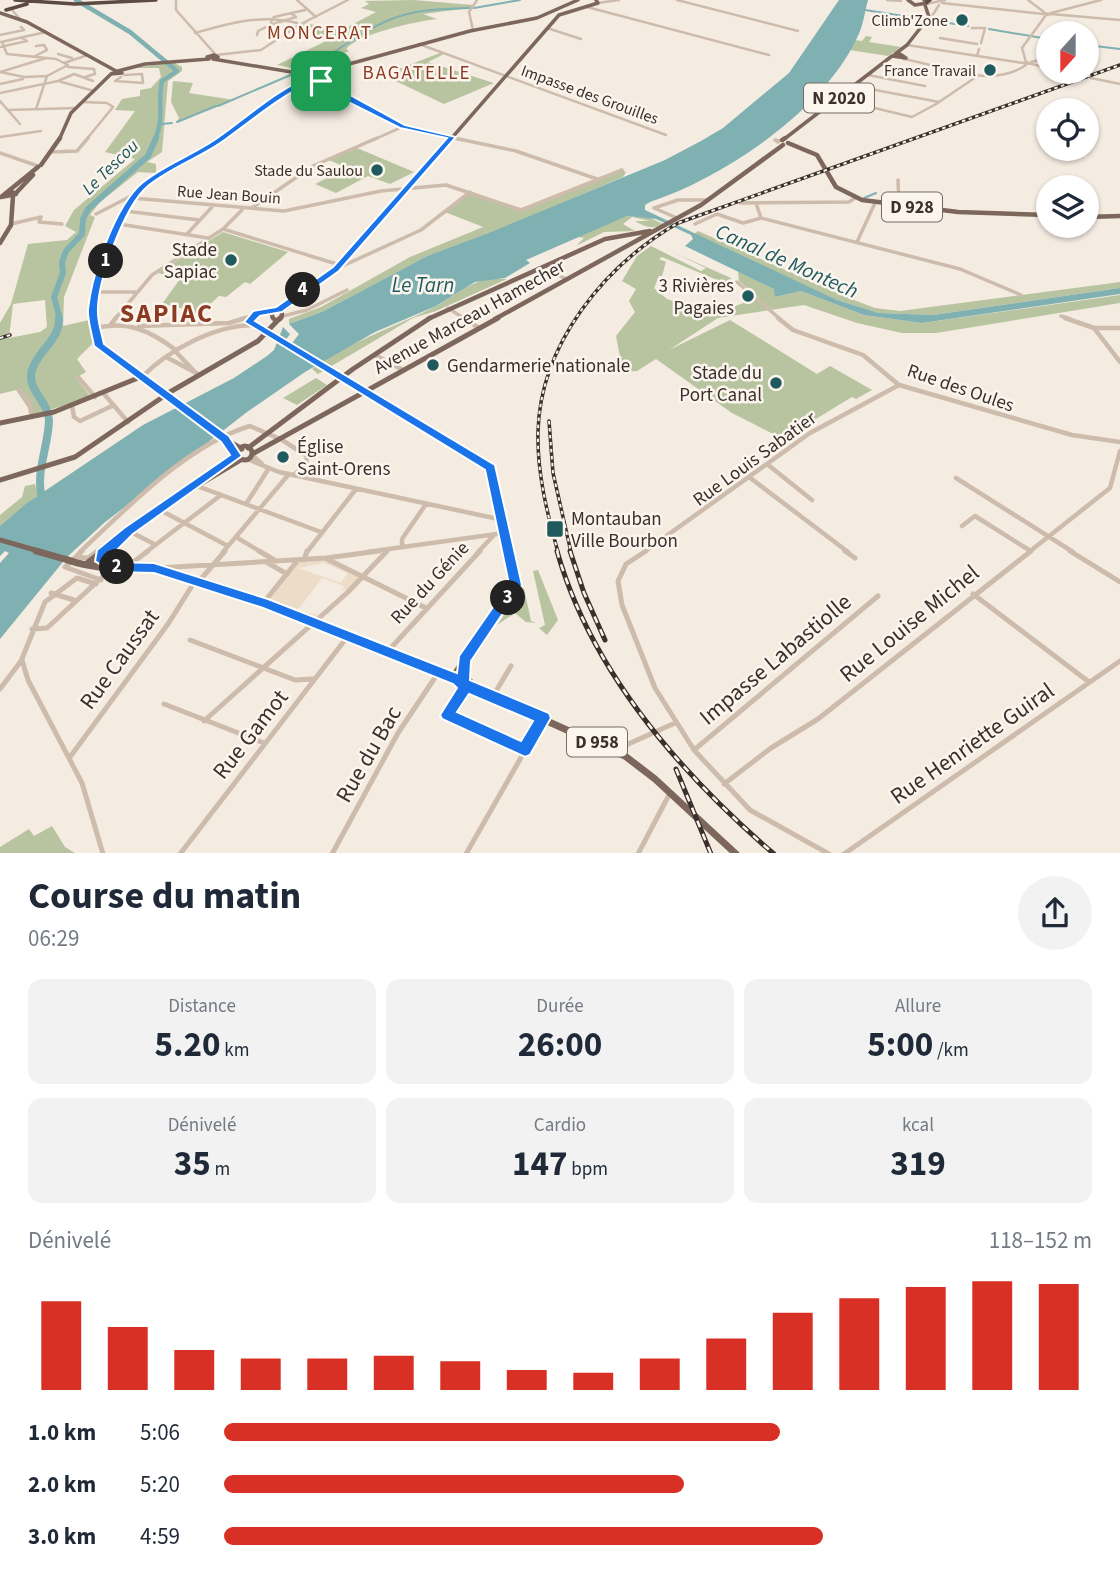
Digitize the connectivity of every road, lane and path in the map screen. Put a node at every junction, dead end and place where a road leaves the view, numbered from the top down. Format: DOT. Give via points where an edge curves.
graph roads {
  1 [pos="15,0"];
  2 [pos="28,0"];
  3 [pos="34,0"];
  4 [pos="145,0"];
  5 [pos="156,0"];
  6 [pos="176,0"];
  7 [pos="297,0"];
  8 [pos="348,0"];
  9 [pos="477,0"];
  10 [pos="578,0"];
  11 [pos="619,0"];
  12 [pos="677,0"];
  13 [pos="887,0"];
  14 [pos="908,0"];
  15 [pos="1028,0"];
  16 [pos="1101,0"];
  17 [pos="44,1"];
  18 [pos="596,1"];
  19 [pos="901,1"];
  20 [pos="571,2"];
  21 [pos="942,2"];
  22 [pos="72,3"];
  23 [pos="91,3"];
  24 [pos="927,3"];
  25 [pos="918,5"];
  26 [pos="587,7"];
  27 [pos="12,10"];
  28 [pos="305,10"];
  29 [pos="2,11"];
  30 [pos="929,12"];
  31 [pos="291,13"];
  32 [pos="1047,14"];
  33 [pos="932,16"];
  34 [pos="316,17"];
  35 [pos="19,18"];
  36 [pos="273,18"];
  37 [pos="1120,20"];
  38 [pos="296,24"];
  39 [pos="270,25"];
  40 [pos="21,27"];
  41 [pos="547,28"];
  42 [pos="972,28"];
  43 [pos="473,30"];
  44 [pos="798,31"];
  45 [pos="46,32"];
  46 [pos="195,33"];
  47 [pos="0,35"];
  48 [pos="257,35"];
  49 [pos="22,38"];
  50 [pos="581,38"];
  51 [pos="940,38"];
  52 [pos="1,42"];
  53 [pos="419,44"];
  54 [pos="907,45"];
  55 [pos="980,45"];
  56 [pos="36,46"];
  57 [pos="2,47"];
  58 [pos="52,49"];
  59 [pos="47,50"];
  60 [pos="902,50"];
  61 [pos="4,54"];
  62 [pos="58,54"];
  63 [pos="85,55"];
  64 [pos="769,55"];
  65 [pos="893,55"];
  66 [pos="34,56"];
  67 [pos="977,56"];
  68 [pos="214,57"];
  69 [pos="46,58"];
  70 [pos="72,58"];
  71 [pos="903,58"];
  72 [pos="887,61"];
  73 [pos="1036,61"];
  74 [pos="62,62"];
  75 [pos="1027,63"];
  76 [pos="1036,65"];
  77 [pos="68,67"];
  78 [pos="61,71"];
  79 [pos="0,72"];
  80 [pos="68,73"];
  81 [pos="118,74"];
  82 [pos="868,75"];
  83 [pos="979,75"];
  84 [pos="47,76"];
  85 [pos="505,76"];
  86 [pos="27,77"];
  87 [pos="85,77"];
  88 [pos="315,77"];
  89 [pos="887,79"];
  90 [pos="1099,80"];
  91 [pos="58,81"];
  92 [pos="93,81"];
  93 [pos="0,84"];
  94 [pos="43,84"];
  95 [pos="880,84"];
  96 [pos="912,84"];
  97 [pos="1120,84"];
  98 [pos="854,86"];
  99 [pos="925,86"];
  100 [pos="907,89"];
  101 [pos="94,91"];
  102 [pos="0,93"];
  103 [pos="837,99"];
  104 [pos="274,100"];
  105 [pos="0,101"];
  106 [pos="83,102"];
  107 [pos="939,102"];
  108 [pos="76,108"];
  109 [pos="36,109"];
  110 [pos="8,110"];
  111 [pos="20,124"];
  112 [pos="402,127"];
  113 [pos="41,131"];
  114 [pos="666,135"];
  115 [pos="0,136"];
  116 [pos="452,137"];
  117 [pos="782,142"];
  118 [pos="51,152"];
  119 [pos="0,153"];
  120 [pos="40,166"];
  121 [pos="622,170"];
  122 [pos="598,179"];
  123 [pos="898,180"];
  124 [pos="406,190"];
  125 [pos="470,191"];
  126 [pos="13,193"];
  127 [pos="2,195"];
  128 [pos="133,196"];
  129 [pos="855,198"];
  130 [pos="707,201"];
  131 [pos="740,203"];
  132 [pos="756,203"];
  133 [pos="875,203"];
  134 [pos="213,206"];
  135 [pos="899,206"];
  136 [pos="12,208"];
  137 [pos="253,208"];
  138 [pos="243,209"];
  139 [pos="125,211"];
  140 [pos="96,214"];
  141 [pos="1036,214"];
  142 [pos="1120,216"];
  143 [pos="1099,217"];
  144 [pos="677,218"];
  145 [pos="761,218"];
  146 [pos="199,220"];
  147 [pos="11,224"];
  148 [pos="62,224"];
  149 [pos="119,224"];
  150 [pos="695,224"];
  151 [pos="660,228"];
  152 [pos="223,229"];
  153 [pos="186,234"];
  154 [pos="635,234"];
  155 [pos="209,238"];
  156 [pos="639,240"];
  157 [pos="857,242"];
  158 [pos="0,243"];
  159 [pos="338,267"];
  160 [pos="539,268"];
  161 [pos="567,279"];
  162 [pos="737,282"];
  163 [pos="347,290"];
  164 [pos="96,292"];
  165 [pos="138,292"];
  166 [pos="1021,295"];
  167 [pos="286,305"];
  168 [pos="448,309"];
  169 [pos="255,314"];
  170 [pos="273,315"];
  171 [pos="282,316"];
  172 [pos="1061,316"];
  173 [pos="111,324"];
  174 [pos="230,326"];
  175 [pos="147,327"];
  176 [pos="255,327"];
  177 [pos="95,328"];
  178 [pos="272,328"];
  179 [pos="479,328"];
  180 [pos="1094,328"];
  181 [pos="1120,328"];
  182 [pos="176,352"];
  183 [pos="375,355"];
  184 [pos="167,357"];
  185 [pos="1120,362"];
  186 [pos="353,369"];
  187 [pos="403,370"];
  188 [pos="332,371"];
  189 [pos="198,374"];
  190 [pos="78,377"];
  191 [pos="140,377"];
  192 [pos="342,378"];
  193 [pos="900,385"];
  194 [pos="19,390"];
  195 [pos="365,392"];
  196 [pos="104,394"];
  197 [pos="95,397"];
  198 [pos="72,406"];
  199 [pos="112,406"];
  200 [pos="35,417"];
  201 [pos="129,422"];
  202 [pos="0,423"];
  203 [pos="264,434"];
  204 [pos="226,436"];
  205 [pos="278,439"];
  206 [pos="1120,442"];
  207 [pos="1120,451"];
  208 [pos="245,454"];
  209 [pos="767,464"];
  210 [pos="269,468"];
  211 [pos="292,474"];
  212 [pos="749,477"];
  213 [pos="956,478"];
  214 [pos="0,480"];
  215 [pos="198,484"];
  216 [pos="1113,485"];
  217 [pos="1120,487"];
  218 [pos="356,489"];
  219 [pos="221,495"];
  220 [pos="812,500"];
  221 [pos="246,504"];
  222 [pos="426,504"];
  223 [pos="158,509"];
  224 [pos="260,510"];
  225 [pos="503,520"];
  226 [pos="183,523"];
  227 [pos="962,526"];
  228 [pos="321,532"];
  229 [pos="126,533"];
  230 [pos="505,533"];
  231 [pos="495,534"];
  232 [pos="1047,535"];
  233 [pos="236,537"];
  234 [pos="0,540"];
  235 [pos="154,544"];
  236 [pos="228,546"];
  237 [pos="402,547"];
  238 [pos="389,549"];
  239 [pos="1029,551"];
  240 [pos="102,553"];
  241 [pos="326,558"];
  242 [pos="855,558"];
  243 [pos="73,559"];
  244 [pos="301,560"];
  245 [pos="276,561"];
  246 [pos="267,562"];
  247 [pos="86,565"];
  248 [pos="212,565"];
  249 [pos="128,566"];
  250 [pos="112,567"];
  251 [pos="154,568"];
  252 [pos="288,574"];
  253 [pos="363,576"];
  254 [pos="98,582"];
  255 [pos="196,582"];
  256 [pos="1120,582"];
  257 [pos="50,593"];
  258 [pos="973,594"];
  259 [pos="878,596"];
  260 [pos="74,600"];
  261 [pos="264,603"];
  262 [pos="426,608"];
  263 [pos="314,622"];
  264 [pos="32,629"];
  265 [pos="348,636"];
  266 [pos="190,640"];
  267 [pos="388,651"];
  268 [pos="22,660"];
  269 [pos="1120,661"];
  270 [pos="511,666"];
  271 [pos="261,668"];
  272 [pos="438,673"];
  273 [pos="457,676"];
  274 [pos="314,679"];
  275 [pos="1089,682"];
  276 [pos="466,686"];
  277 [pos="0,689"];
  278 [pos="482,692"];
  279 [pos="492,696"];
  280 [pos="164,704"];
  281 [pos="543,718"];
  282 [pos="204,721"];
  283 [pos="675,723"];
  284 [pos="264,743"];
  285 [pos="525,750"];
  286 [pos="694,750"];
  287 [pos="615,751"];
  288 [pos="70,757"];
  289 [pos="724,784"];
  290 [pos="670,793"];
  291 [pos="695,817"];
  292 [pos="103,853"];
  293 [pos="180,853"];
  294 [pos="332,853"];
  295 [pos="466,853"];
  296 [pos="638,853"];
  297 [pos="736,853"];
  298 [pos="829,853"];
  299 [pos="844,853"];
  1 -- 22 [label="highway"];
  2 -- 17 [label="highway"];
  3 -- 17 [label="highway"];
  4 -- 23 [label="highway"];
  5 -- 23 [label="highway"];
  6 -- 46 [label="street" via="176,10"];
  7 -- 28 [label="street"];
  8 -- 34 [label="street"];
  9 -- 43 [label="street" via="469,12"];
  10 -- 20 [label="main road"];
  11 -- 18 [label="street"];
  12 -- 44 [label="street"];
  13 -- 19 [label="street"];
  14 -- 25 [label="main road"];
  15 -- 32 [label="street"];
  16 -- 32 [label="street"];
  17 -- 22 [label="highway"];
  18 -- 26 [label="main road"];
  20 -- 43 [label="main road" via="537,18"];
  21 -- 24 [label="street"];
  21 -- 32 [label="street"];
  21 -- 33 [label="street"];
  22 -- 23 [label="highway"];
  22 -- 29 [label="highway" via="26,4"];
  24 -- 25 [label="main road"];
  24 -- 30 [label="main road"];
  25 -- 30 [label="main road"];
  26 -- 41 [label="main road" via="561,13"];
  26 -- 64 [label="street"];
  27 -- 35 [label="street"];
  28 -- 31 [label="street"];
  28 -- 34 [label="street"];
  29 -- 35 [label="main road"];
  30 -- 54 [label="main road"];
  31 -- 36 [label="street"];
  31 -- 38 [label="street"];
  32 -- 37 [label="street"];
  32 -- 75 [label="street" via="1021,50"];
  34 -- 38 [label="street"];
  35 -- 45 [label="main road"];
  36 -- 38 [label="street"];
  36 -- 39 [label="street"];
  36 -- 46 [label="street" via="251,18"];
  38 -- 39 [label="street"];
  38 -- 68 [label="street" via="285,39 264,51"];
  39 -- 48 [label="street"];
  40 -- 47 [label="street" via="24,30"];
  41 -- 50 [label="street"];
  41 -- 85 [label="main road"];
  42 -- 55 [label="street" via="985,29"];
  43 -- 53 [label="main road"];
  45 -- 49 [label="street"];
  45 -- 63 [label="main road"];
  46 -- 68 [label="street"];
  49 -- 52 [label="street"];
  49 -- 57 [label="street" via="27,41"];
  51 -- 55 [label="street"];
  52 -- 57 [label="street"];
  53 -- 85 [label="street, Impasse des Grouilles"];
  53 -- 88 [label="main road"];
  54 -- 60 [label="main road"];
  54 -- 67 [label="street"];
  55 -- 67 [label="street"];
  56 -- 59 [label="street" via="44,45"];
  57 -- 61 [label="street"];
  58 -- 59 [label="street"];
  59 -- 66 [label="street"];
  60 -- 65 [label="main road"];
  60 -- 71 [label="main road"];
  61 -- 66 [label="street"];
  62 -- 70 [label="street"];
  63 -- 70 [label="street"];
  63 -- 74 [label="street"];
  63 -- 81 [label="main road"];
  65 -- 71 [label="main road"];
  65 -- 72 [label="main road"];
  66 -- 69 [label="street"];
  67 -- 75 [label="street"];
  68 -- 81 [label="main road" via="133,66"];
  68 -- 88 [label="main road"];
  69 -- 74 [label="street"];
  69 -- 79 [label="street"];
  70 -- 74 [label="street"];
  71 -- 72 [label="main road"];
  71 -- 83 [label="street"];
  72 -- 82 [label="main road, N 2020"];
  73 -- 75 [label="street"];
  74 -- 77 [label="street"];
  75 -- 76 [label="street"];
  75 -- 83 [label="street" via="1011,75"];
  77 -- 78 [label="street"];
  77 -- 87 [label="street" via="94,69 93,75"];
  78 -- 80 [label="street"];
  78 -- 84 [label="street"];
  79 -- 86 [label="street"];
  81 -- 81 [label="street" via="115,81 143,83 143,75"];
  81 -- 101 [label="main road"];
  82 -- 89 [label="street"];
  82 -- 98 [label="main road, N 2020"];
  83 -- 107 [label="street"];
  84 -- 86 [label="street"];
  84 -- 94 [label="street"];
  85 -- 114 [label="street, Impasse des Grouilles"];
  85 -- 116 [label="main road"];
  86 -- 93 [label="street"];
  87 -- 91 [label="street" via="74,75"];
  87 -- 92 [label="street"];
  88 -- 104 [label="main road"];
  88 -- 112 [label="street"];
  89 -- 95 [label="street"];
  89 -- 96 [label="street"];
  90 -- 97 [label="street"];
  91 -- 94 [label="street"];
  91 -- 101 [label="street"];
  94 -- 102 [label="street"];
  94 -- 109 [label="street"];
  96 -- 99 [label="street"];
  96 -- 100 [label="street"];
  98 -- 103 [label="main road, N 2020"];
  98 -- 107 [label="street"];
  101 -- 106 [label="main road"];
  103 -- 107 [label="street" via="912,117"];
  103 -- 117 [label="main road, N 2020"];
  104 -- 128 [label="main road"];
  105 -- 110 [label="street"];
  106 -- 108 [label="main road"];
  106 -- 118 [label="street" via="106,102 113,107 77,151"];
  108 -- 109 [label="street"];
  108 -- 118 [label="main road"];
  109 -- 110 [label="street"];
  110 -- 111 [label="street"];
  112 -- 116 [label="street"];
  112 -- 137 [label="street" via="313,166"];
  113 -- 115 [label="street" via="19,130"];
  116 -- 122 [label="street" via="522,152"];
  116 -- 124 [label="main road"];
  117 -- 129 [label="main road, D 928" via="819,157 836,187"];
  117 -- 130 [label="main road, Avenue Marceau Hamecher"];
  118 -- 120 [label="main road"];
  119 -- 120 [label="street"];
  120 -- 126 [label="main road"];
  121 -- 122 [label="street"];
  122 -- 125 [label="street, Rue Jean Bouin" via="521,210"];
  123 -- 135 [label="street"];
  124 -- 125 [label="street, Rue Jean Bouin" via="446,185"];
  124 -- 137 [label="street, Rue Jean Bouin" via="284,211"];
  124 -- 159 [label="main road"];
  125 -- 159 [label="street" via="421,230"];
  126 -- 127 [label="main road"];
  126 -- 136 [label="main road"];
  127 -- 136 [label="main road"];
  128 -- 134 [label="street, Rue Jean Bouin"];
  128 -- 139 [label="main road"];
  128 -- 140 [label="street"];
  129 -- 132 [label="street" via="849,202"];
  129 -- 133 [label="main road, D 928"];
  130 -- 144 [label="main road, Avenue Marceau Hamecher"];
  130 -- 144 [label="street" via="678,200 654,208"];
  131 -- 132 [label="street"];
  132 -- 145 [label="street"];
  133 -- 135 [label="main road, D 928"];
  133 -- 157 [label="street"];
  134 -- 138 [label="street, Rue Jean Bouin"];
  134 -- 146 [label="street"];
  135 -- 141 [label="main road, D 928"];
  136 -- 147 [label="main road"];
  137 -- 138 [label="street, Rue Jean Bouin"];
  138 -- 152 [label="street"];
  139 -- 146 [label="street"];
  139 -- 149 [label="main road"];
  142 -- 143 [label="main road"];
  144 -- 151 [label="main road, Avenue Marceau Hamecher"];
  145 -- 150 [label="street" via="743,223 718,214"];
  145 -- 157 [label="street"];
  146 -- 153 [label="street"];
  147 -- 148 [label="street" via="41,217 39,222"];
  147 -- 158 [label="main road"];
  149 -- 153 [label="street"];
  149 -- 164 [label="main road"];
  151 -- 154 [label="main road"];
  151 -- 156 [label="main road, Avenue Marceau Hamecher"];
  152 -- 155 [label="street"];
  152 -- 159 [label="street"];
  153 -- 155 [label="street"];
  154 -- 156 [label="main road" via="642,237"];
  154 -- 160 [label="main road" via="606,239"];
  155 -- 165 [label="street" via="157,272"];
  156 -- 161 [label="main road, Avenue Marceau Hamecher"];
  157 -- 166 [label="street" via="976,274"];
  159 -- 167 [label="main road"];
  160 -- 161 [label="street"];
  160 -- 168 [label="main road"];
  161 -- 179 [label="main road, Avenue Marceau Hamecher"];
  162 -- 193 [label="street, Rue des Oules" via="793,330 863,355"];
  163 -- 171 [label="street" via="307,310"];
  164 -- 165 [label="street"];
  164 -- 177 [label="main road"];
  165 -- 173 [label="street"];
  167 -- 170 [label="main road"];
  167 -- 171 [label="main road"];
  168 -- 179 [label="street"];
  168 -- 183 [label="main road"];
  169 -- 170 [label="main road"];
  169 -- 174 [label="street"];
  169 -- 176 [label="main road" via="249,321"];
  170 -- 171 [label="main road"];
  170 -- 178 [label="main road"];
  171 -- 178 [label="main road"];
  172 -- 180 [label="street"];
  173 -- 175 [label="street"];
  173 -- 177 [label="street"];
  174 -- 175 [label="street"];
  174 -- 176 [label="street"];
  174 -- 182 [label="street"];
  175 -- 182 [label="street"];
  176 -- 188 [label="main road, bridge"];
  177 -- 191 [label="main road" via="100,346"];
  178 -- 189 [label="main road" via="258,341"];
  179 -- 187 [label="main road, Avenue Marceau Hamecher"];
  180 -- 181 [label="street"];
  180 -- 185 [label="street"];
  182 -- 184 [label="street"];
  182 -- 189 [label="street"];
  183 -- 186 [label="main road"];
  183 -- 187 [label="street"];
  184 -- 189 [label="street"];
  184 -- 191 [label="street"];
  186 -- 188 [label="main road"];
  186 -- 192 [label="main road"];
  187 -- 195 [label="main road, Avenue Marceau Hamecher"];
  188 -- 192 [label="main road"];
  189 -- 201 [label="main road"];
  190 -- 197 [label="street"];
  191 -- 196 [label="main road"];
  191 -- 204 [label="main road, bridge"];
  192 -- 195 [label="main road"];
  192 -- 203 [label="main road"];
  193 -- 206 [label="street, Rue des Oules" via="1031,425"];
  193 -- 209 [label="street, Rue Louis Sabatier" via="838,416"];
  194 -- 200 [label="street"];
  195 -- 205 [label="main road, Avenue Marceau Hamecher"];
  195 -- 225 [label="main road" via="489,466"];
  196 -- 197 [label="main road"];
  196 -- 199 [label="street"];
  197 -- 198 [label="main road"];
  198 -- 199 [label="street" via="76,421"];
  198 -- 200 [label="main road"];
  199 -- 201 [label="street"];
  200 -- 202 [label="main road"];
  201 -- 214 [label="main road" via="75,457"];
  203 -- 204 [label="street" via="250,426"];
  203 -- 205 [label="street"];
  203 -- 208 [label="main road"];
  204 -- 208 [label="main road"];
  204 -- 243 [label="street" via="169,474"];
  205 -- 208 [label="main road, Avenue Marceau Hamecher"];
  205 -- 211 [label="street" via="307,456 306,464"];
  207 -- 216 [label="street"];
  208 -- 210 [label="street"];
  208 -- 215 [label="main road"];
  209 -- 212 [label="street, Rue Louis Sabatier"];
  209 -- 220 [label="street"];
  210 -- 211 [label="street"];
  210 -- 221 [label="street"];
  211 -- 218 [label="street"];
  211 -- 224 [label="street, Rue Caussat"];
  212 -- 242 [label="street"];
  212 -- 283 [label="street, Rue Louis Sabatier" via="626,564 619,574 622,605 655,688"];
  213 -- 232 [label="street"];
  215 -- 219 [label="street"];
  215 -- 223 [label="main road"];
  216 -- 217 [label="street"];
  216 -- 232 [label="street, Rue Louise Michel"];
  218 -- 222 [label="street"];
  218 -- 228 [label="street"];
  219 -- 221 [label="street"];
  219 -- 226 [label="street"];
  221 -- 224 [label="street"];
  222 -- 225 [label="street"];
  222 -- 237 [label="street" via="402,539"];
  223 -- 226 [label="street"];
  223 -- 229 [label="main road"];
  224 -- 228 [label="street"];
  224 -- 233 [label="street, Rue Caussat"];
  225 -- 230 [label="main road"];
  226 -- 235 [label="street"];
  226 -- 236 [label="street"];
  227 -- 239 [label="street" via="975,516"];
  228 -- 244 [label="street"];
  229 -- 235 [label="street"];
  229 -- 240 [label="main road"];
  229 -- 243 [label="street" via="88,558"];
  230 -- 231 [label="street"];
  230 -- 273 [label="main road" via="514,590"];
  231 -- 237 [label="street"];
  231 -- 262 [label="street, Rue du Génie"];
  232 -- 239 [label="street, Rue Louise Michel"];
  232 -- 256 [label="street"];
  233 -- 236 [label="street, Rue Caussat"];
  233 -- 245 [label="street"];
  234 -- 243 [label="main road"];
  235 -- 249 [label="street"];
  236 -- 248 [label="street, Rue Caussat"];
  237 -- 238 [label="street"];
  238 -- 241 [label="street"];
  238 -- 253 [label="street"];
  239 -- 258 [label="street, Rue Louise Michel"];
  240 -- 247 [label="main road"];
  240 -- 250 [label="main road" via="101,561"];
  241 -- 244 [label="street"];
  241 -- 253 [label="street"];
  243 -- 247 [label="main road"];
  243 -- 254 [label="street" via="65,567"];
  244 -- 245 [label="street"];
  244 -- 252 [label="street"];
  245 -- 246 [label="street"];
  246 -- 248 [label="street"];
  246 -- 252 [label="street"];
  247 -- 250 [label="main road"];
  248 -- 251 [label="street"];
  248 -- 255 [label="street, Rue Caussat"];
  249 -- 250 [label="main road, D 958"];
  249 -- 251 [label="main road, D 958"];
  250 -- 254 [label="street"];
  251 -- 255 [label="main road, D 958"];
  252 -- 261 [label="street"];
  253 -- 262 [label="street"];
  253 -- 263 [label="street"];
  254 -- 257 [label="street" via="77,578"];
  254 -- 260 [label="street"];
  255 -- 261 [label="main road, D 958"];
  255 -- 288 [label="street, Rue Caussat"];
  257 -- 260 [label="street"];
  257 -- 264 [label="street"];
  258 -- 275 [label="street"];
  258 -- 289 [label="street, Rue Louise Michel" via="818,719"];
  259 -- 286 [label="street, Impasse Labastiolle"];
  260 -- 264 [label="street" via="47,628"];
  261 -- 263 [label="main road, D 958"];
  262 -- 267 [label="street, Rue du Génie"];
  263 -- 265 [label="main road, D 958"];
  263 -- 271 [label="street"];
  264 -- 268 [label="street"];
  265 -- 267 [label="main road, D 958"];
  265 -- 274 [label="street, Rue Gamot"];
  266 -- 271 [label="street"];
  267 -- 272 [label="main road, D 958"];
  268 -- 277 [label="street"];
  268 -- 288 [label="street"];
  269 -- 275 [label="street, Rue Henriette Guiral"];
  270 -- 279 [label="street"];
  271 -- 274 [label="street" via="295,680"];
  271 -- 282 [label="street"];
  272 -- 273 [label="main road, D 958"];
  272 -- 294 [label="street, Rue du Bac" via="398,733"];
  273 -- 276 [label="main road, D 958"];
  273 -- 278 [label="main road, D 958"];
  274 -- 284 [label="street, Rue Gamot"];
  275 -- 299 [label="street, Rue Henriette Guiral"];
  276 -- 278 [label="main road, D 958"];
  276 -- 285 [label="street" via="447,715"];
  278 -- 279 [label="main road, D 958"];
  279 -- 281 [label="main road, D 958"];
  280 -- 282 [label="street"];
  281 -- 285 [label="street"];
  281 -- 287 [label="main road, D 958"];
  282 -- 284 [label="street"];
  283 -- 286 [label="street, Rue Louis Sabatier"];
  283 -- 287 [label="street"];
  284 -- 293 [label="street, Rue Gamot"];
  285 -- 295 [label="street"];
  286 -- 289 [label="street, Rue Louis Sabatier"];
  287 -- 290 [label="main road, D 958"];
  288 -- 292 [label="street"];
  289 -- 298 [label="street, Rue Louis Sabatier" via="757,814"];
  290 -- 291 [label="main road, D 958"];
  290 -- 296 [label="street"];
  291 -- 297 [label="main road, D 958"];
}
